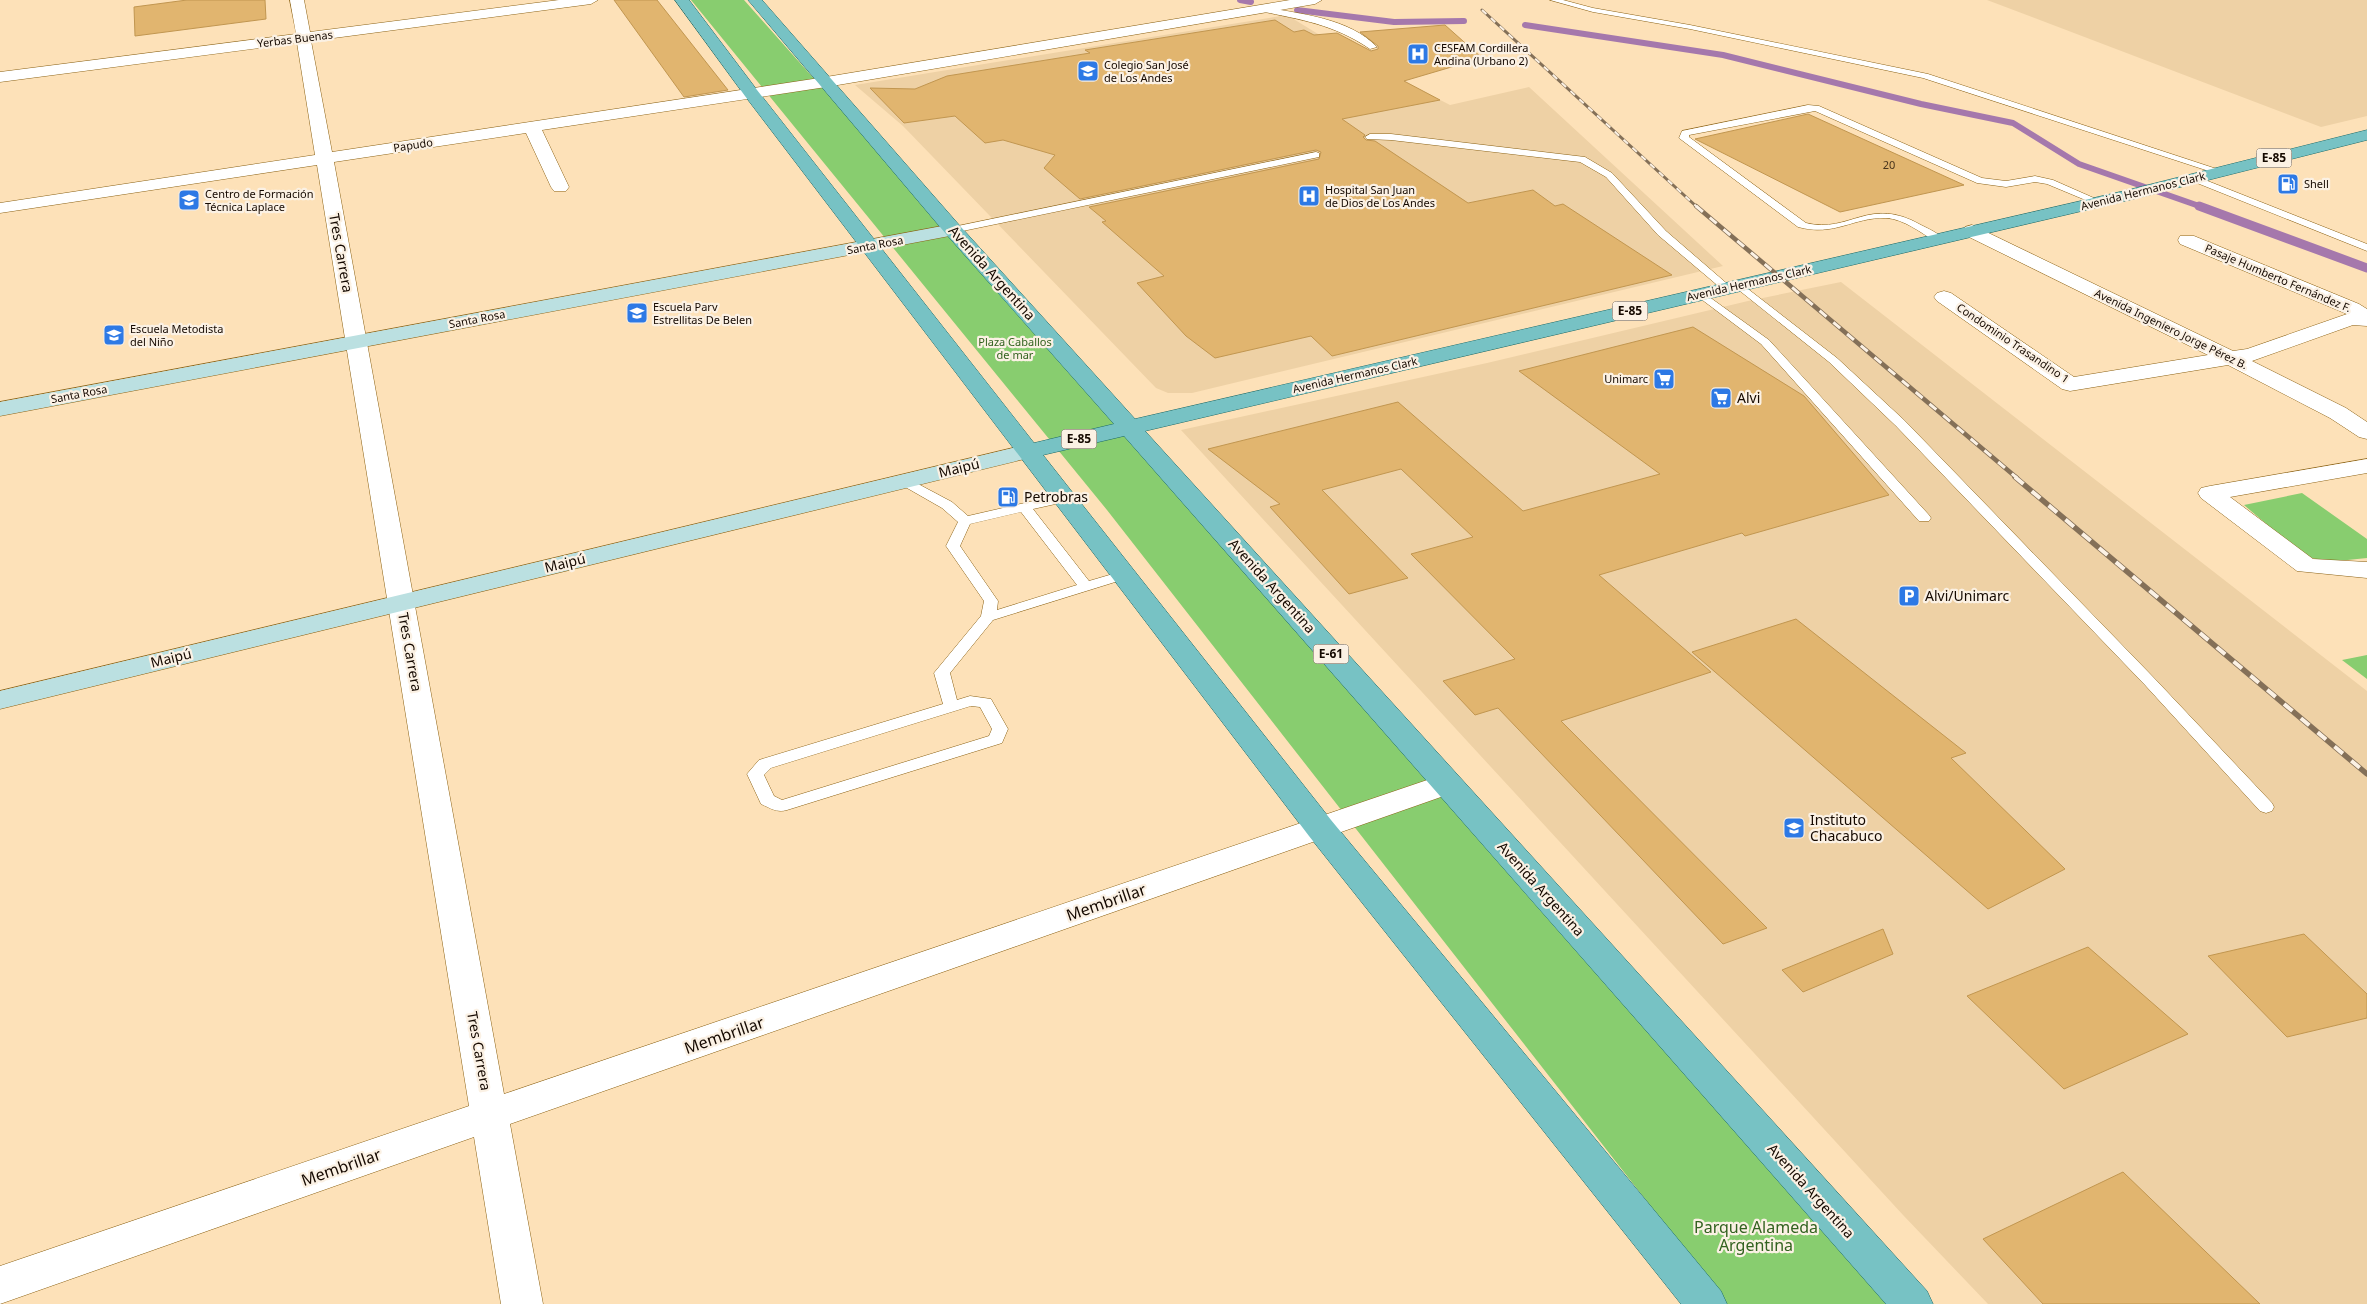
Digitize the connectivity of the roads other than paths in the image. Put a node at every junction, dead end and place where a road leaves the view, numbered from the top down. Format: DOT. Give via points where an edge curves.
graph roads {
  1 [pos="298,0"];
  2 [pos="591,0"];
  3 [pos="682,0"];
  4 [pos="755,0"];
  5 [pos="1315,0"];
  6 [pos="1554,0"];
  7 [pos="1263,9"];
  8 [pos="304,38"];
  9 [pos="1373,47"];
  10 [pos="0,77"];
  11 [pos="826,82"];
  12 [pos="751,93"];
  13 [pos="532,127"];
  14 [pos="2367,135"];
  15 [pos="1370,137"];
  16 [pos="1316,155"];
  17 [pos="325,158"];
  18 [pos="2221,172"];
  19 [pos="2188,180"];
  20 [pos="560,187"];
  21 [pos="2098,202"];
  22 [pos="0,208"];
  23 [pos="1980,229"];
  24 [pos="953,230"];
  25 [pos="1939,239"];
  26 [pos="2187,240"];
  27 [pos="869,246"];
  28 [pos="2367,248"];
  29 [pos="1733,287"];
  30 [pos="1700,294"];
  31 [pos="1944,297"];
  32 [pos="2367,319"];
  33 [pos="356,342"];
  34 [pos="2241,357"];
  35 [pos="0,409"];
  36 [pos="2367,414"];
  37 [pos="1130,427"];
  38 [pos="2367,432"];
  39 [pos="1029,451"];
  40 [pos="2367,466"];
  41 [pos="905,481"];
  42 [pos="1064,498"];
  43 [pos="1024,508"];
  44 [pos="1924,518"];
  45 [pos="965,522"];
  46 [pos="2367,570"];
  47 [pos="1123,575"];
  48 [pos="1086,586"];
  49 [pos="401,603"];
  50 [pos="988,617"];
  51 [pos="0,700"];
  52 [pos="951,706"];
  53 [pos="1447,784"];
  54 [pos="2266,807"];
  55 [pos="1320,828"];
  56 [pos="490,1115"];
  57 [pos="0,1285"];
  58 [pos="522,1304"];
  59 [pos="1706,1304"];
  60 [pos="1912,1304"];
  1 -- 8 [label="street, Tres Carrera"];
  2 -- 8 [label="street, Yerbas Buenas"];
  3 -- 12 [label="main road"];
  4 -- 11 [label="main road, Avenida Argentina / E-61"];
  5 -- 7 [label="street, Papudo"];
  6 -- 18 [label="lane" via="1933,79"];
  7 -- 9 [label="lane" via="1330,22"];
  7 -- 11 [label="street, Papudo"];
  8 -- 10 [label="street, Yerbas Buenas"];
  8 -- 17 [label="street, Tres Carrera"];
  11 -- 12 [label="street, Papudo"];
  11 -- 24 [label="main road, Avenida Argentina / E-61"];
  12 -- 13 [label="street, Papudo"];
  12 -- 27 [label="main road"];
  13 -- 17 [label="street, Papudo"];
  13 -- 20 [label="street"];
  14 -- 18 [label="main road, Avenida Hermanos Clark / E-85"];
  15 -- 29 [label="lane" via="1582,159 1609,175 1662,233"];
  16 -- 24 [label="lane"];
  17 -- 22 [label="street, Papudo"];
  17 -- 33 [label="street, Tres Carrera"];
  18 -- 19 [label="main road, Avenida Hermanos Clark / E-85"];
  19 -- 21 [label="main road, Avenida Hermanos Clark / E-85"];
  19 -- 28 [label="lane"];
  21 -- 23 [label="main road, Avenida Hermanos Clark / E-85"];
  21 -- 25 [label="lane" via="2034,179 2006,184 1980,180 1816,108 1685,133 1684,138 1802,225 1823,229 1887,215"];
  23 -- 25 [label="main road, Avenida Hermanos Clark / E-85"];
  23 -- 34 [label="street, Avenida Ingeniero Jorge Pérez B."];
  24 -- 27 [label="main road, Santa Rosa"];
  24 -- 37 [label="main road, Avenida Argentina / E-61"];
  25 -- 29 [label="main road, Avenida Hermanos Clark / E-85"];
  26 -- 32 [label="street, Pasaje Humberto Fernández F." via="2352,308"];
  27 -- 33 [label="main road, Santa Rosa"];
  27 -- 39 [label="main road"];
  29 -- 30 [label="main road, Avenida Hermanos Clark / E-85"];
  29 -- 54 [label="lane" via="1833,360 1886,410 2150,682"];
  30 -- 37 [label="main road, Avenida Hermanos Clark / E-85"];
  30 -- 44 [label="lane" via="1765,342"];
  31 -- 34 [label="street, Condominio Trasandino 1" via="2070,384"];
  32 -- 34 [label="street, Condominio Trasandino 1" via="2350,319"];
  33 -- 35 [label="main road, Santa Rosa"];
  33 -- 49 [label="street, Tres Carrera"];
  34 -- 36 [label="street, Avenida Ingeniero Jorge Pérez B."];
  34 -- 38 [label="street, Avenida Ingeniero Jorge Pérez B."];
  37 -- 39 [label="main road, Maipú / E-85"];
  37 -- 53 [label="main road, Avenida Argentina / E-61"];
  39 -- 41 [label="main road, Maipú"];
  39 -- 42 [label="main road"];
  40 -- 46 [label="street" via="2210,493 2306,566"];
  41 -- 45 [label="lane" via="947,505"];
  41 -- 49 [label="main road, Maipú"];
  42 -- 43 [label="lane"];
  42 -- 47 [label="main road"];
  43 -- 45 [label="lane"];
  43 -- 48 [label="lane"];
  45 -- 50 [label="lane" via="953,546 991,601"];
  47 -- 48 [label="lane"];
  47 -- 55 [label="main road"];
  48 -- 50 [label="lane"];
  49 -- 51 [label="main road, Maipú"];
  49 -- 56 [label="street, Tres Carrera"];
  50 -- 52 [label="lane" via="942,672"];
  52 -- 52 [label="lane" via="765,764 755,774 767,800 781,806 996,739 1000,729 985,703 970,701"];
  53 -- 55 [label="street, Membrillar"];
  53 -- 60 [label="main road, Avenida Argentina / E-61"];
  55 -- 56 [label="street, Membrillar"];
  55 -- 59 [label="main road"];
  56 -- 57 [label="street, Membrillar"];
  56 -- 58 [label="street, Tres Carrera"];
}
